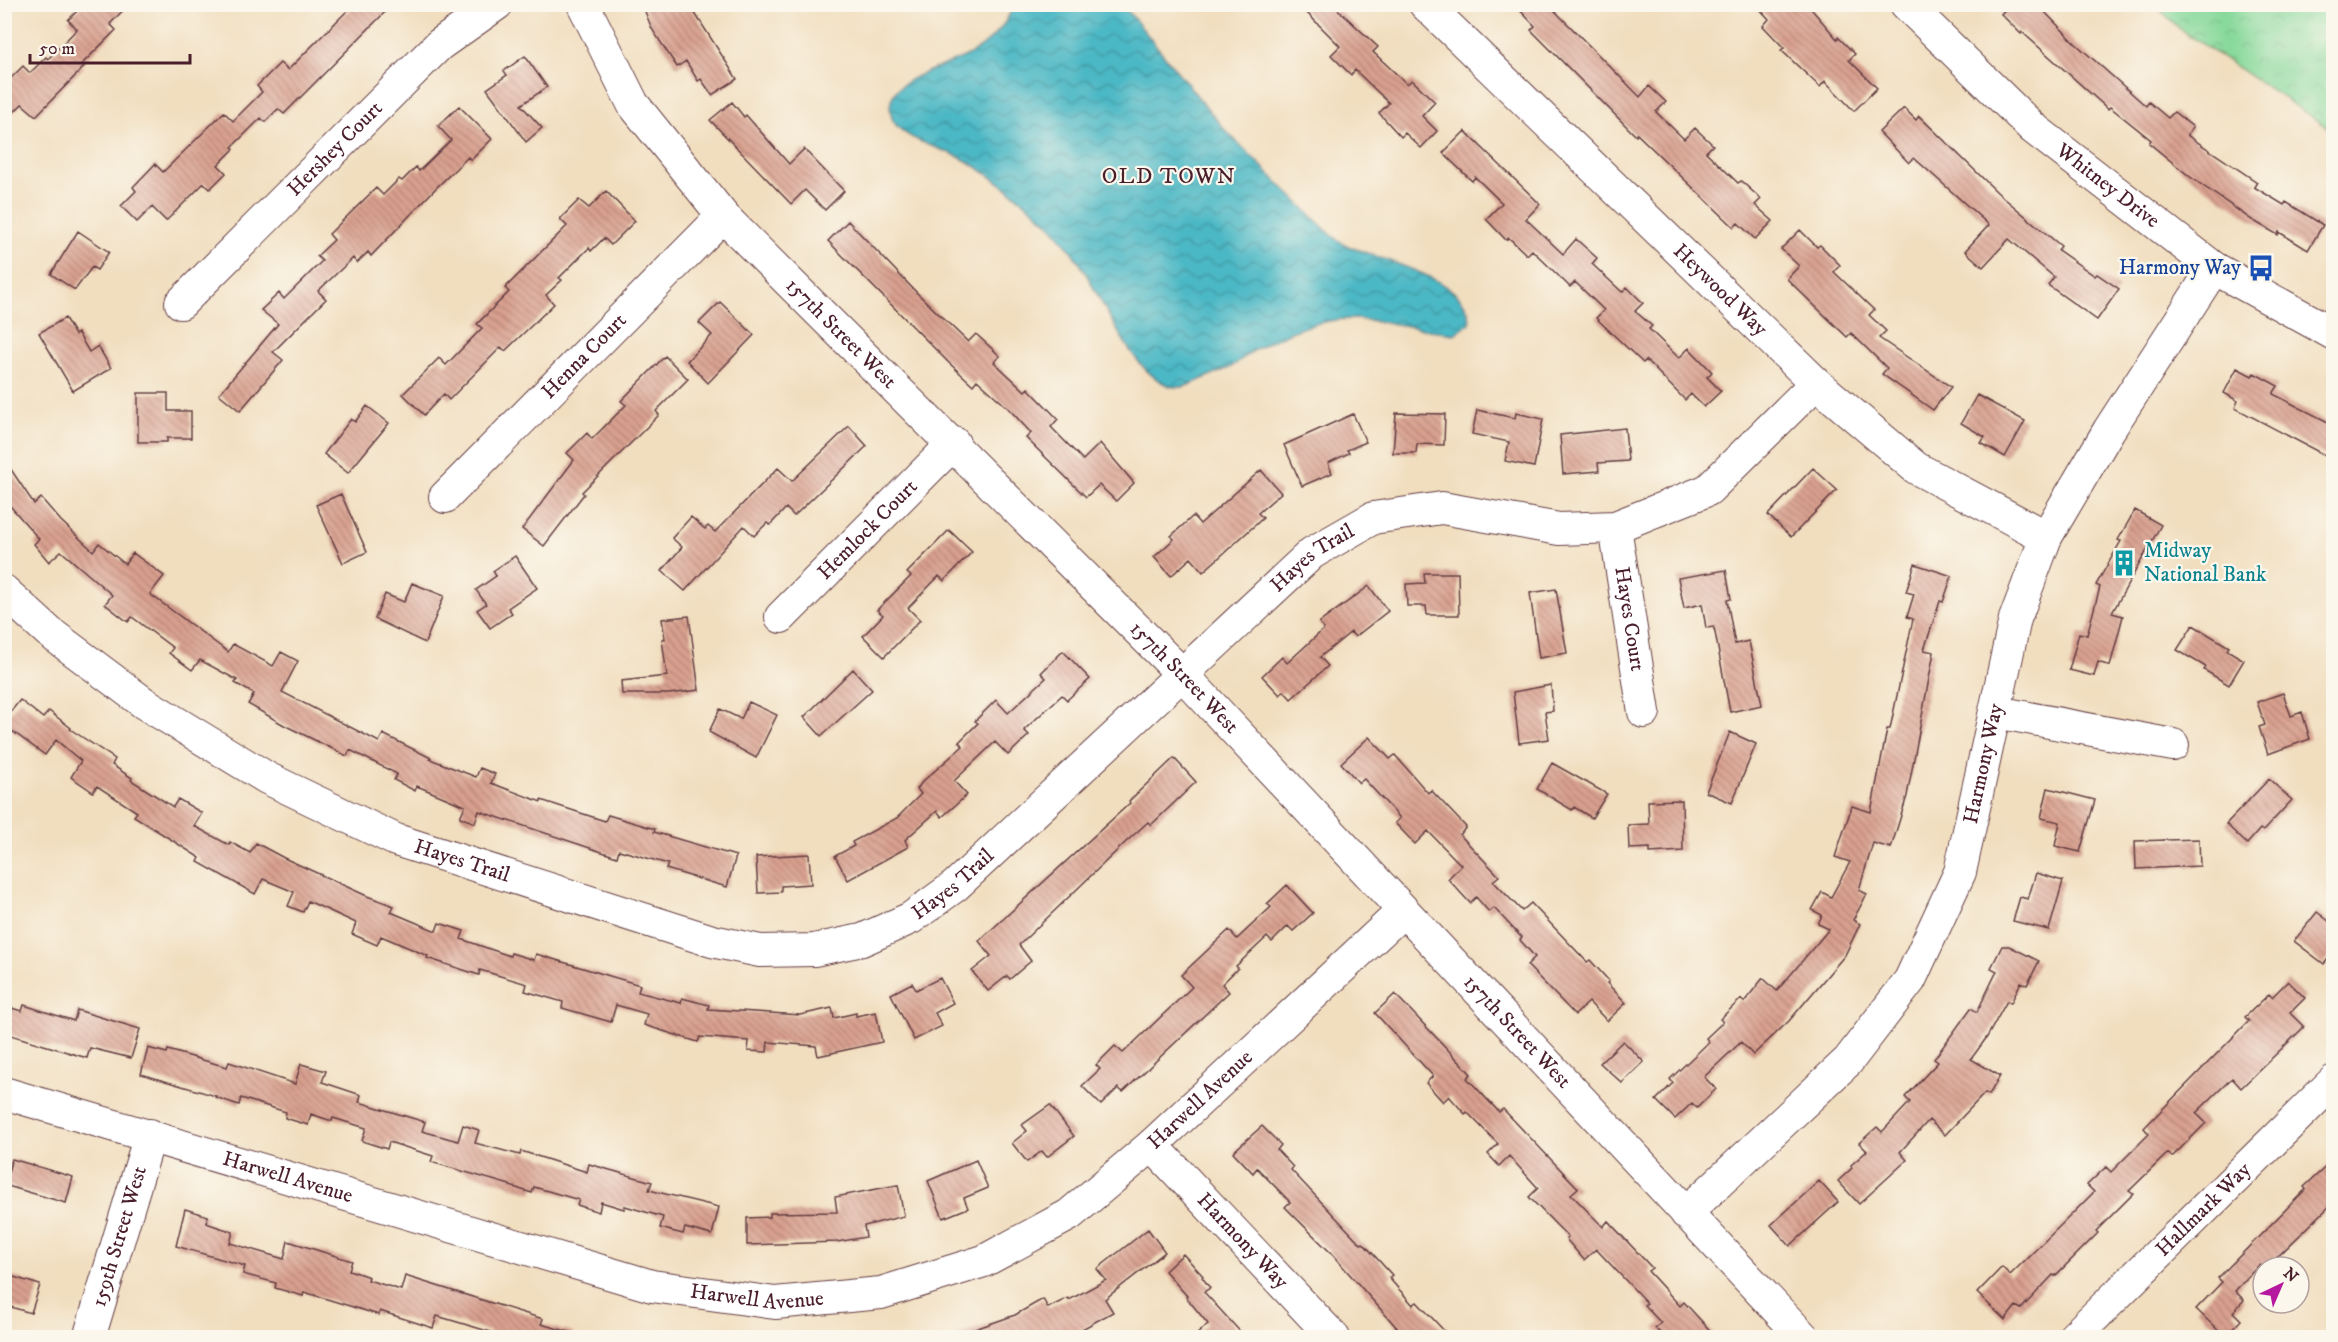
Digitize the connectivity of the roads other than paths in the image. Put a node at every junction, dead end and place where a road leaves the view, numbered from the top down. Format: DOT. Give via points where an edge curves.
graph roads {
  1 [pos="497,4"];
  2 [pos="583,4"];
  3 [pos="1425,4"];
  4 [pos="1906,4"];
  5 [pos="723,216"];
  6 [pos="2214,268"];
  7 [pos="180,303"];
  8 [pos="2334,334"];
  9 [pos="1816,383"];
  10 [pos="954,443"];
  11 [pos="445,497"];
  12 [pos="1615,528"];
  13 [pos="2046,537"];
  14 [pos="4,591"];
  15 [pos="781,617"];
  16 [pos="1182,674"];
  17 [pos="1644,712"];
  18 [pos="1996,712"];
  19 [pos="2173,745"];
  20 [pos="1403,910"];
  21 [pos="2334,1081"];
  22 [pos="4,1093"];
  23 [pos="150,1135"];
  24 [pos="1152,1145"];
  25 [pos="1686,1213"];
  26 [pos="88,1338"];
  27 [pos="1334,1338"];
  28 [pos="1804,1338"];
  29 [pos="2073,1338"];
  1 -- 7 [label="street, Hershey Court" via="439,45"];
  2 -- 5 [label="street, 157th Street West" via="633,104"];
  3 -- 9 [label="street, Heywood Way"];
  4 -- 6 [label="street, Whitney Drive" via="2033,128"];
  5 -- 10 [label="street, 157th Street West"];
  5 -- 11 [label="street, Henna Court"];
  6 -- 8 [label="street, Whitney Drive"];
  6 -- 13 [label="street, Harmony Way" via="2109,430"];
  9 -- 12 [label="street, Hayes Trail" via="1708,490"];
  9 -- 13 [label="street, Heywood Way" via="1916,468"];
  10 -- 15 [label="street, Hemlock Court"];
  10 -- 16 [label="street, 157th Street West"];
  12 -- 16 [label="street, Hayes Trail" via="1559,529 1442,508 1373,518 1312,553"];
  12 -- 17 [label="street, Hayes Court"];
  13 -- 18 [label="street, Harmony Way" via="2015,619"];
  14 -- 16 [label="street, Hayes Trail" via="49,632 144,703 267,778 396,840 712,941 759,951 814,950 862,940 911,918 955,886"];
  16 -- 20 [label="street, 157th Street West"];
  18 -- 19 [label="street"];
  18 -- 25 [label="street, Harmony Way" via="1960,872 1910,980 1848,1061"];
  20 -- 24 [label="street, Harwell Avenue"];
  20 -- 25 [label="street, 157th Street West"];
  21 -- 29 [label="street, Hallmark Way"];
  22 -- 23 [label="street, Harwell Avenue"];
  23 -- 24 [label="street, Harwell Avenue" via="652,1286 776,1303 881,1293 984,1262 1069,1215"];
  23 -- 26 [label="street, 159th Street West"];
  24 -- 27 [label="street, Harmony Way"];
  25 -- 28 [label="street, 157th Street West"];
}
